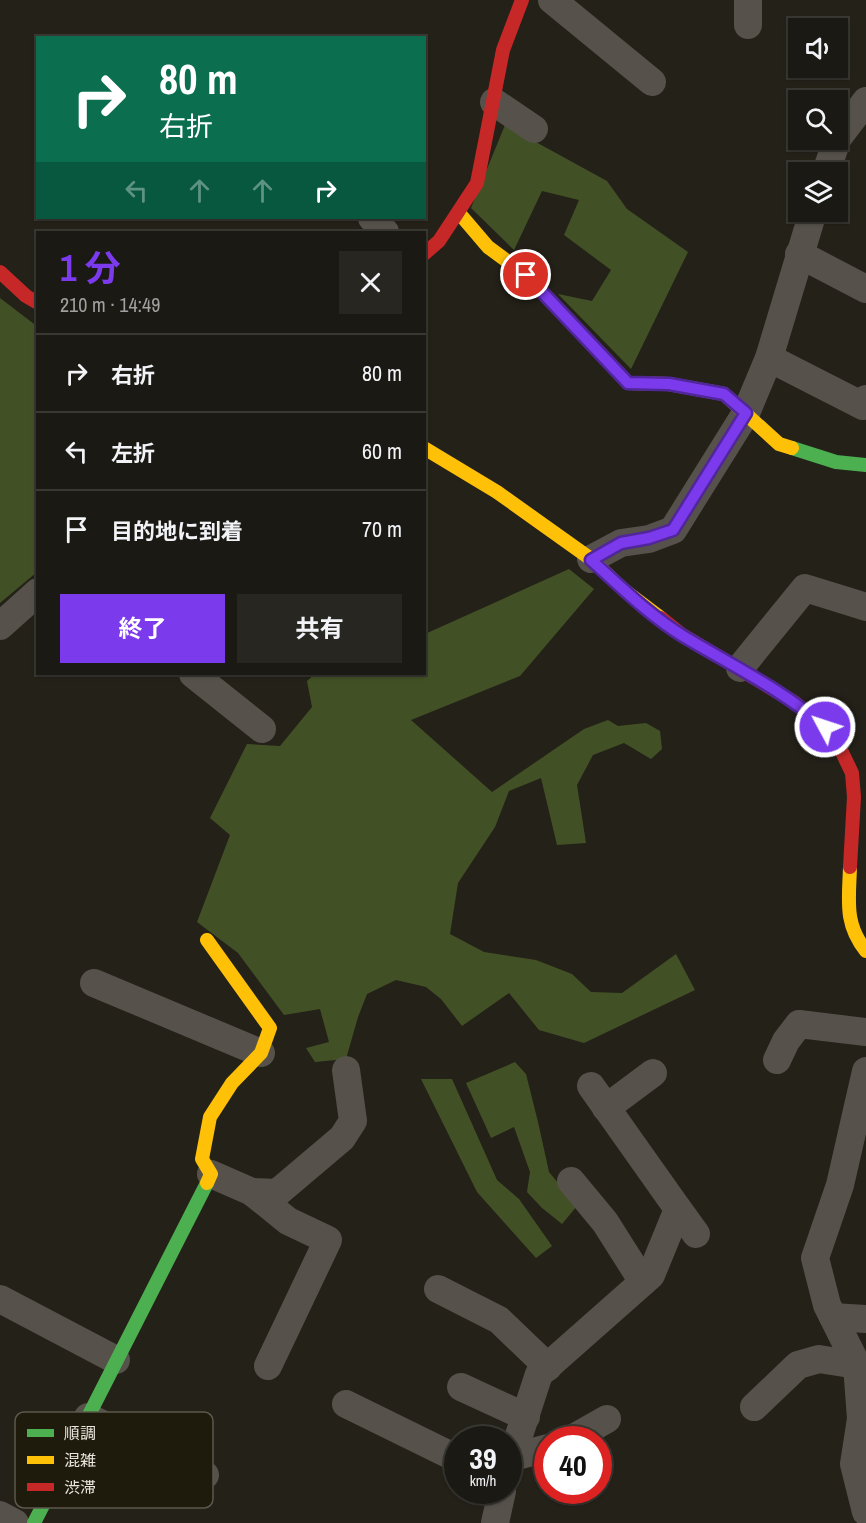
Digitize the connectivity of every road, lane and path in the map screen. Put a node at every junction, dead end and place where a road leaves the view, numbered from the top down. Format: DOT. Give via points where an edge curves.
graph roads {
  1 [pos="522,0"];
  2 [pos="552,0"];
  3 [pos="652,82"];
  4 [pos="866,101"];
  5 [pos="494,102"];
  6 [pos="848,125"];
  7 [pos="534,129"];
  8 [pos="459,213"];
  9 [pos="373,219"];
  10 [pos="810,222"];
  11 [pos="384,231"];
  12 [pos="426,252"];
  13 [pos="799,254"];
  14 [pos="0,272"];
  15 [pos="866,289"];
  16 [pos="36,302"];
  17 [pos="769,358"];
  18 [pos="866,399"];
  19 [pos="746,413"];
  20 [pos="426,449"];
  21 [pos="866,465"];
  22 [pos="591,560"];
  23 [pos="36,594"];
  24 [pos="866,607"];
  25 [pos="0,626"];
  26 [pos="740,668"];
  27 [pos="194,675"];
  28 [pos="262,729"];
  29 [pos="207,940"];
  30 [pos="866,951"];
  31 [pos="94,983"];
  32 [pos="866,1032"];
  33 [pos="261,1053"];
  34 [pos="777,1060"];
  35 [pos="346,1070"];
  36 [pos="866,1071"];
  37 [pos="653,1072"];
  38 [pos="211,1174"];
  39 [pos="571,1181"];
  40 [pos="252,1192"];
  41 [pos="678,1209"];
  42 [pos="696,1234"];
  43 [pos="643,1282"];
  44 [pos="438,1289"];
  45 [pos="0,1299"];
  46 [pos="833,1317"];
  47 [pos="866,1319"];
  48 [pos="116,1360"];
  49 [pos="268,1365"];
  50 [pos="857,1365"];
  51 [pos="548,1367"];
  52 [pos="461,1387"];
  53 [pos="346,1404"];
  54 [pos="754,1407"];
  55 [pos="90,1412"];
  56 [pos="526,1417"];
  57 [pos="607,1419"];
  58 [pos="595,1426"];
  59 [pos="522,1429"];
  60 [pos="444,1452"];
  61 [pos="499,1504"];
  62 [pos="42,1508"];
  63 [pos="866,1512"];
  64 [pos="0,1515"];
  65 [pos="15,1523"];
  66 [pos="34,1523"];
  67 [pos="495,1523"];
  1 -- 5 [label="street" via="503,50"];
  2 -- 3 [label="street"];
  4 -- 6 [label="street"];
  5 -- 7 [label="street"];
  5 -- 8 [label="street" via="477,183"];
  8 -- 12 [label="street"];
  8 -- 19 [label="street" via="488,247 526,275 628,383 669,384 724,394"];
  9 -- 11 [label="street"];
  10 -- 13 [label="street"];
  13 -- 15 [label="street"];
  13 -- 17 [label="street"];
  14 -- 16 [label="street"];
  17 -- 18 [label="street" via="863,406"];
  17 -- 19 [label="street"];
  19 -- 21 [label="street" via="779,444 836,462"];
  19 -- 22 [label="street" via="673,530 621,543"];
  20 -- 22 [label="street" via="497,492"];
  22 -- 26 [label="street" via="681,634"];
  23 -- 25 [label="street"];
  24 -- 26 [label="street" via="805,588"];
  26 -- 30 [label="street" via="825,727 852,773 848,914 856,939"];
  27 -- 28 [label="street"];
  29 -- 33 [label="street" via="270,1028"];
  31 -- 33 [label="street"];
  32 -- 34 [label="street" via="799,1024"];
  33 -- 38 [label="street" via="232,1083 210,1117 202,1159"];
  35 -- 40 [label="street" via="353,1121 342,1138 277,1192"];
  36 -- 46 [label="street" via="840,1185 815,1258"];
  37 -- 41 [label="street" via="599,1097"];
  38 -- 40 [label="street"];
  38 -- 48 [label="street"];
  39 -- 43 [label="street" via="605,1222"];
  40 -- 49 [label="street" via="288,1221 328,1240"];
  41 -- 42 [label="street"];
  41 -- 43 [label="street" via="651,1275"];
  43 -- 51 [label="street"];
  44 -- 51 [label="street" via="499,1320"];
  45 -- 48 [label="street"];
  46 -- 47 [label="street"];
  46 -- 50 [label="street"];
  48 -- 55 [label="street"];
  50 -- 54 [label="street" via="819,1359 798,1365"];
  50 -- 63 [label="street" via="861,1419 854,1464"];
  51 -- 56 [label="street" via="540,1374"];
  52 -- 56 [label="street"];
  53 -- 60 [label="street"];
  56 -- 59 [label="street"];
  57 -- 58 [label="street"];
  61 -- 67 [label="street"];
  62 -- 66 [label="street"];
  64 -- 65 [label="street"];
}
